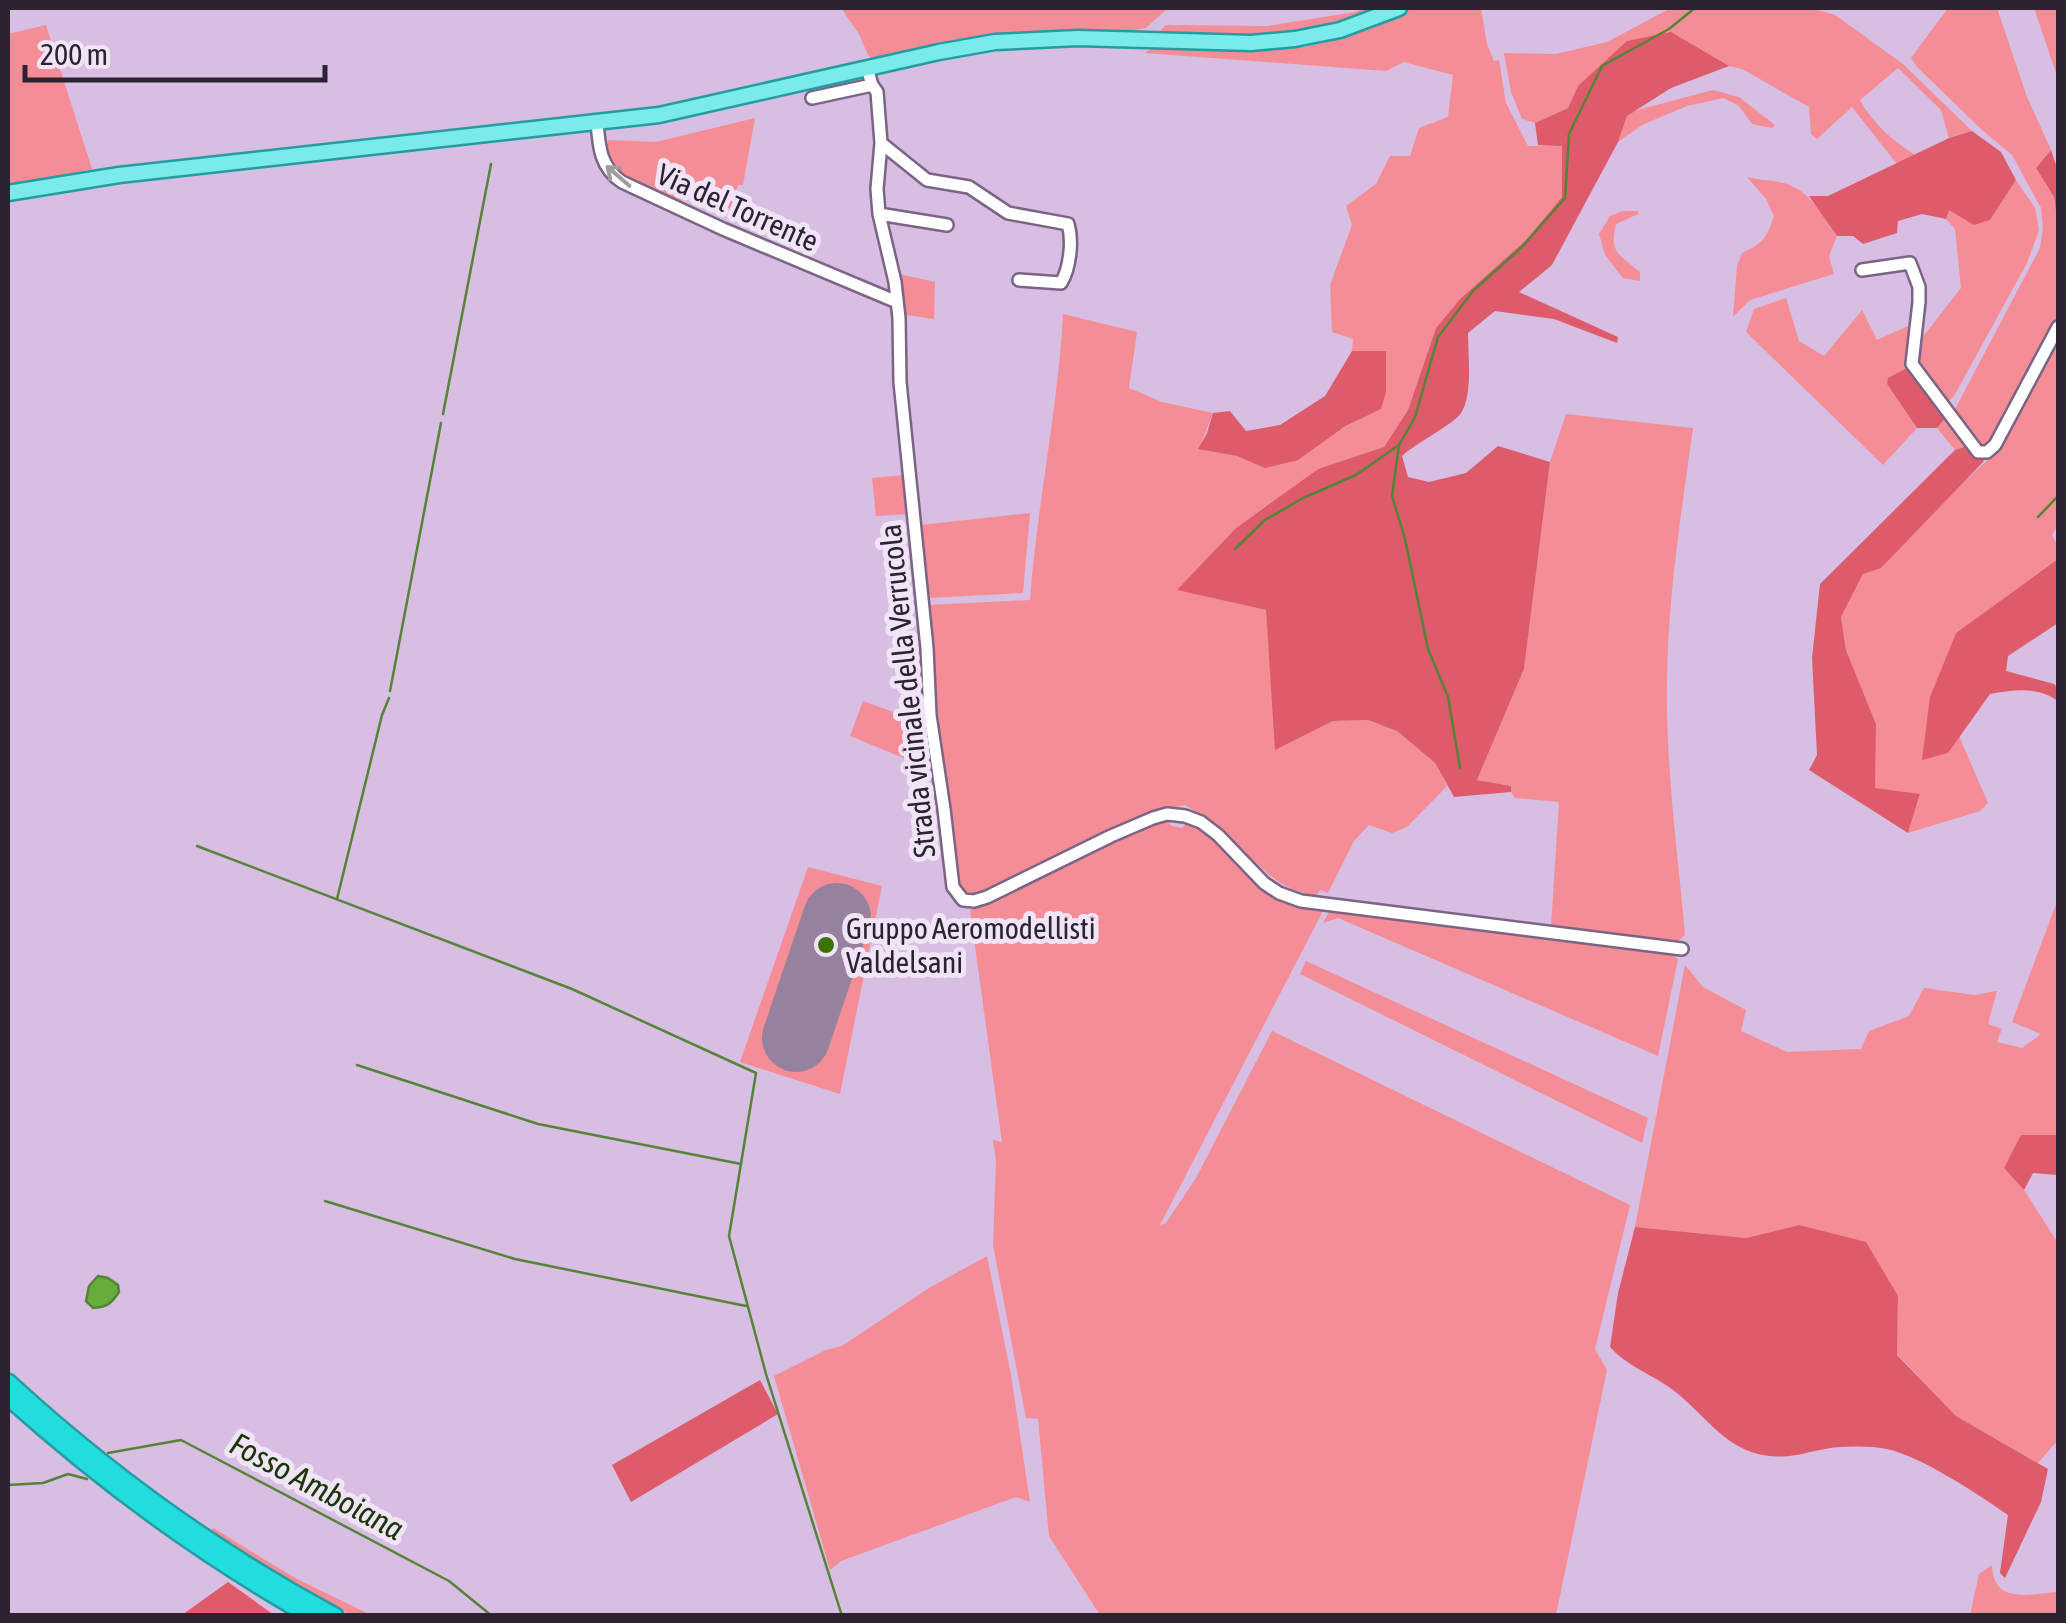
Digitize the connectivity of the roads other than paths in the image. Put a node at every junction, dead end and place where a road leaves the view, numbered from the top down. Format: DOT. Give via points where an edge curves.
graph roads {
  1 [pos="1398,8"];
  2 [pos="867,68"];
  3 [pos="872,85"];
  4 [pos="812,98"];
  5 [pos="598,122"];
  6 [pos="881,144"];
  7 [pos="8,193"];
  8 [pos="879,214"];
  9 [pos="948,225"];
  10 [pos="1862,270"];
  11 [pos="1019,280"];
  12 [pos="897,302"];
  13 [pos="2058,330"];
  14 [pos="1682,949"];
  15 [pos="8,1382"];
  16 [pos="8,1396"];
  17 [pos="51,1428"];
  18 [pos="151,1507"];
  19 [pos="310,1616"];
  20 [pos="335,1616"];
  1 -- 2 [label="main road" via="1295,40 1033,40"];
  2 -- 3 [label="street"];
  2 -- 5 [label="main road"];
  3 -- 4 [label="street"];
  3 -- 6 [label="street"];
  5 -- 7 [label="main road"];
  12 -- 5 [label="street, Via del Torrente, one-way" via="622,182 601,156"];
  6 -- 8 [label="street"];
  6 -- 11 [label="street" via="927,180 968,186 1008,214 1068,224 1061,283"];
  8 -- 9 [label="street"];
  8 -- 12 [label="street"];
  10 -- 13 [label="street" via="1910,263 1920,302 1912,364 1978,452 1994,445"];
  12 -- 14 [label="street, Strada vicinale della Verrucola" via="930,715 952,887 963,900 987,897 1167,814 1201,822 1264,883 1301,901"];
  15 -- 17 [label="highway"];
  16 -- 17 [label="highway"];
  17 -- 18 [label="highway"];
  18 -- 19 [label="highway" via="202,1550"];
  18 -- 20 [label="highway"];
}
